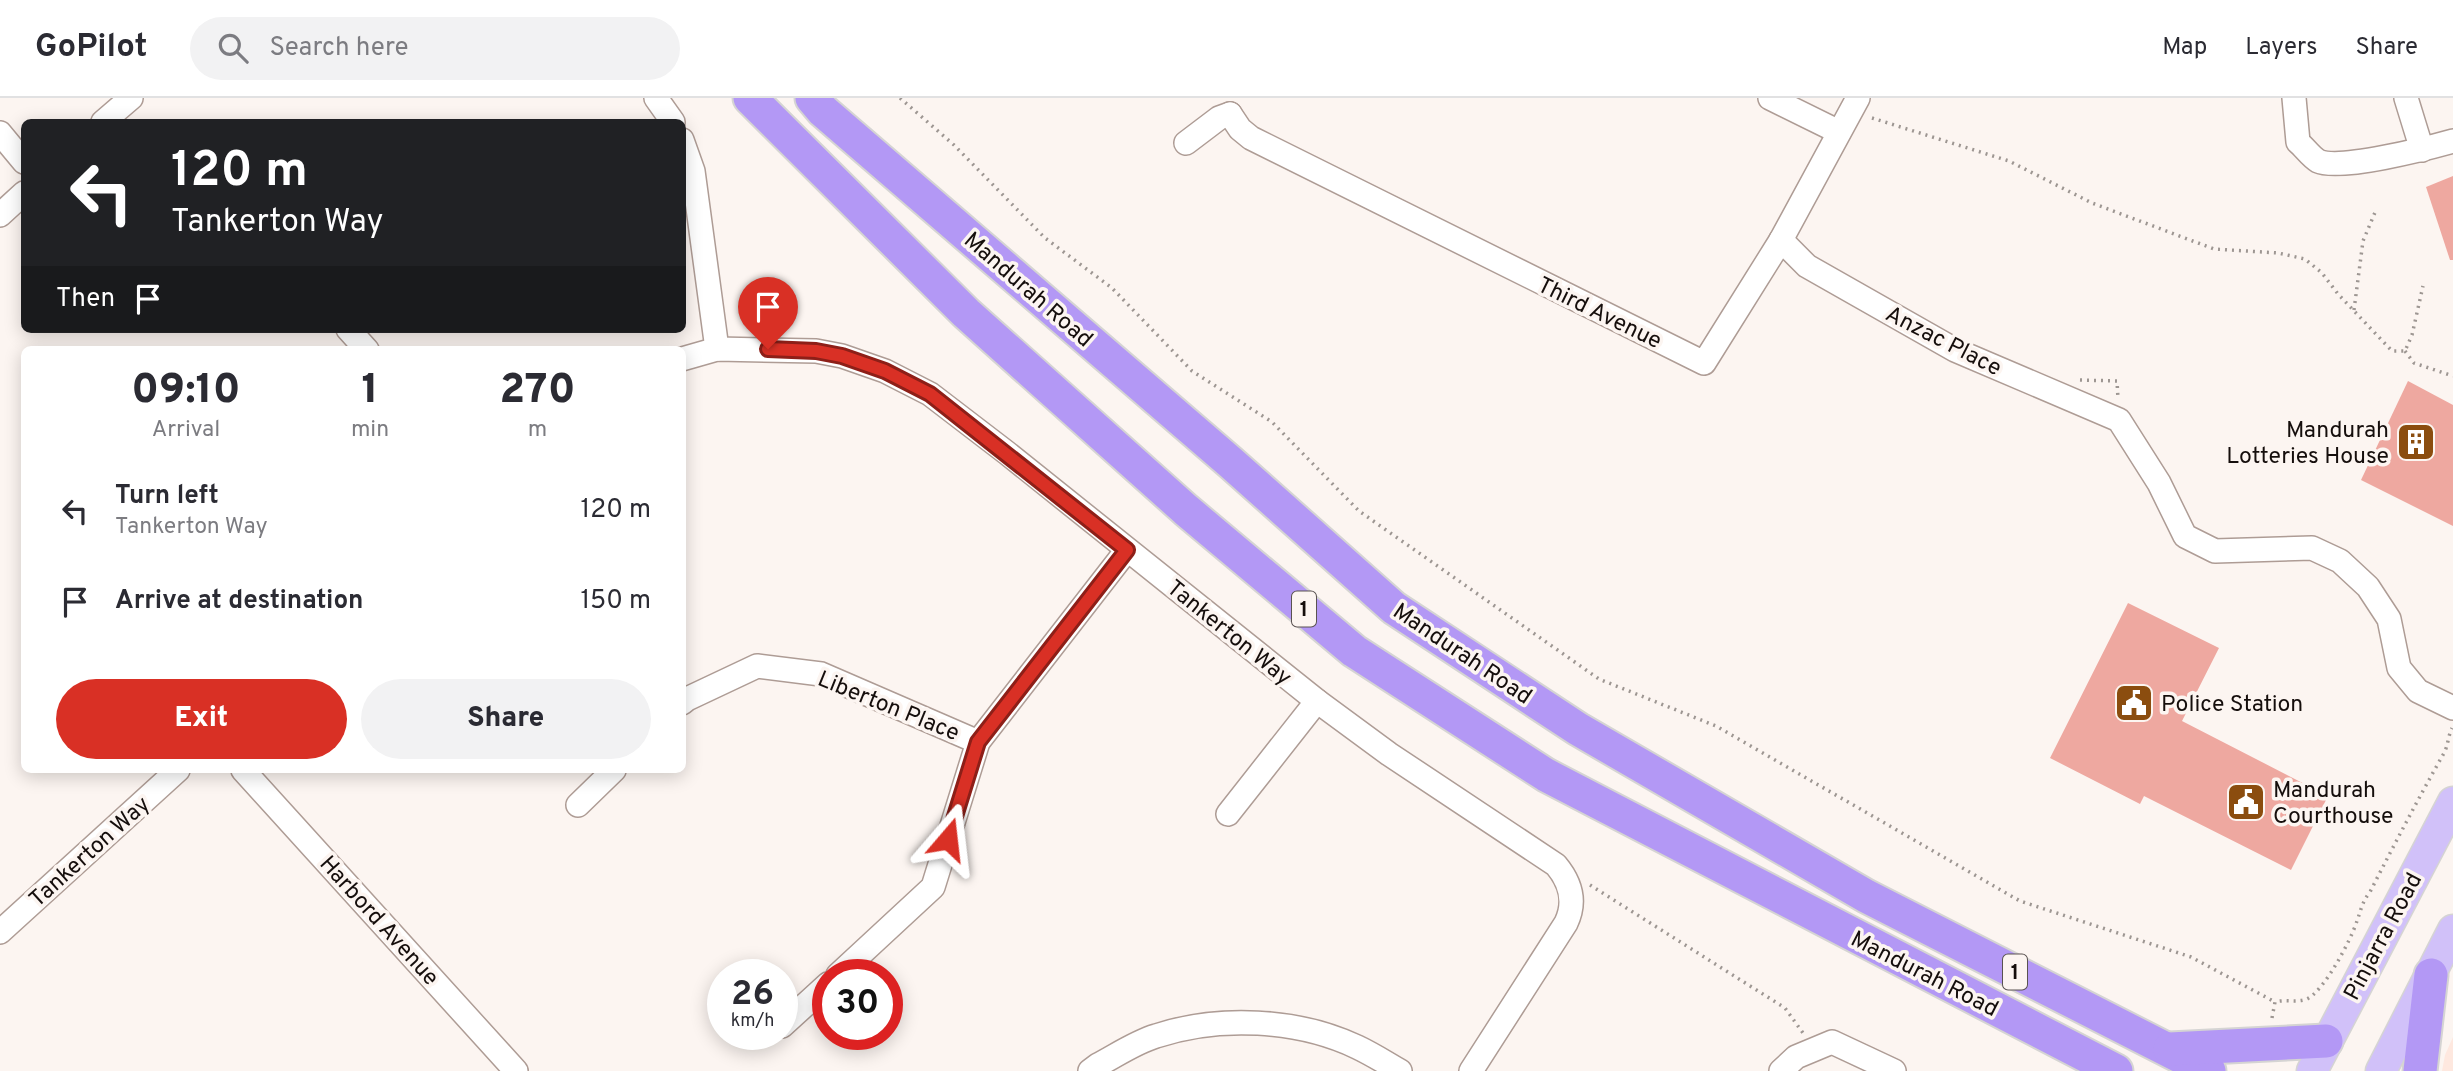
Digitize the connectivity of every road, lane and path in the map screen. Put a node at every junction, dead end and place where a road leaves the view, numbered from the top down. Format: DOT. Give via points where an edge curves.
graph roads {
  1 [pos="131,98"];
  2 [pos="656,98"];
  3 [pos="750,98"];
  4 [pos="812,98"];
  5 [pos="900,98"];
  6 [pos="1770,98"];
  7 [pos="1858,98"];
  8 [pos="2294,98"];
  9 [pos="2406,98"];
  10 [pos="1231,106"];
  11 [pos="1871,117"];
  12 [pos="106,119"];
  13 [pos="671,119"];
  14 [pos="1839,132"];
  15 [pos="0,133"];
  16 [pos="2453,141"];
  17 [pos="1186,143"];
  18 [pos="2422,150"];
  19 [pos="686,152"];
  20 [pos="21,158"];
  21 [pos="21,196"];
  22 [pos="2376,210"];
  23 [pos="0,215"];
  24 [pos="1781,240"];
  25 [pos="2423,286"];
  26 [pos="2354,310"];
  27 [pos="352,333"];
  28 [pos="363,346"];
  29 [pos="717,349"];
  30 [pos="2405,351"];
  31 [pos="686,358"];
  32 [pos="2453,376"];
  33 [pos="1127,550"];
  34 [pos="686,700"];
  35 [pos="1317,701"];
  36 [pos="2453,708"];
  37 [pos="2453,726"];
  38 [pos="978,742"];
  39 [pos="175,773"];
  40 [pos="246,773"];
  41 [pos="611,773"];
  42 [pos="2453,802"];
  43 [pos="578,805"];
  44 [pos="1228,814"];
  45 [pos="2453,930"];
  46 [pos="0,932"];
  47 [pos="855,959"];
  48 [pos="2431,975"];
  49 [pos="812,999"];
  50 [pos="798,1011"];
  51 [pos="2326,1041"];
  52 [pos="2165,1049"];
  53 [pos="516,1071"];
  54 [pos="1090,1071"];
  55 [pos="1400,1071"];
  56 [pos="1471,1071"];
  57 [pos="1782,1071"];
  58 [pos="1894,1071"];
  59 [pos="2116,1071"];
  60 [pos="2209,1071"];
  61 [pos="2312,1071"];
  62 [pos="2381,1071"];
  63 [pos="2420,1071"];
  1 -- 12 [label="street"];
  2 -- 13 [label="street"];
  3 -- 59 [label="highway, Mandurah Road / 1" via="966,313 1186,510 1354,651 1546,775"];
  4 -- 52 [label="highway, Mandurah Road / 1" via="1394,608 1578,729 1866,895"];
  5 -- 37 [label="path" via="954,145 1045,238 1112,288 1192,371 1272,422 1359,511 1599,679 1716,726 2020,901 2191,957 2275,1004 2309,998 2322,988 2357,922 2361,903 2446,750"];
  6 -- 14 [label="street"];
  7 -- 14 [label="street, Third Avenue"];
  8 -- 18 [label="street" via="2298,142 2318,161 2350,163"];
  9 -- 18 [label="street"];
  10 -- 17 [label="street"];
  10 -- 24 [label="street, Third Avenue" via="1240,129 1251,138 1704,363"];
  11 -- 26 [label="path" via="2009,161 2092,203 2214,249 2278,253 2305,260"];
  14 -- 24 [label="street, Third Avenue"];
  15 -- 20 [label="street"];
  16 -- 18 [label="street"];
  19 -- 29 [label="street" via="693,172"];
  21 -- 23 [label="street"];
  22 -- 26 [label="path" via="2363,241"];
  24 -- 36 [label="street, Anzac Place" via="1807,267 1955,351 2119,420 2159,483 2185,536 2216,551 2312,548 2340,561 2368,587 2389,619 2399,668 2418,691"];
  25 -- 30 [label="path"];
  26 -- 30 [label="path" via="2392,351"];
  27 -- 28 [label="street"];
  29 -- 31 [label="street, Tankerton Way"];
  29 -- 33 [label="street, Tankerton Way" via="816,351 885,371 930,394"];
  30 -- 32 [label="path" via="2414,363"];
  33 -- 35 [label="street, Tankerton Way"];
  33 -- 38 [label="street"];
  34 -- 38 [label="street, Liberton Place" via="757,666 821,674"];
  35 -- 44 [label="street"];
  35 -- 56 [label="street, Tankerton Way" via="1397,760 1539,852 1567,878 1572,910 1566,923"];
  38 -- 47 [label="street" via="933,887"];
  39 -- 46 [label="street, Tankerton Way"];
  40 -- 53 [label="street, Harbord Avenue"];
  41 -- 43 [label="street"];
  42 -- 51 [label="main road, Pinjarra Road"];
  45 -- 48 [label="main road"];
  48 -- 62 [label="main road"];
  48 -- 63 [label="highway"];
  49 -- 50 [label="street"];
  51 -- 52 [label="highway"];
  51 -- 61 [label="main road, Pinjarra Road"];
  52 -- 60 [label="highway, Mandurah Road / 1"];
  54 -- 55 [label="street" via="1155,1036 1240,1023 1302,1029 1329,1037 1356,1046"];
  57 -- 58 [label="street" via="1796,1057 1832,1042"];
}
